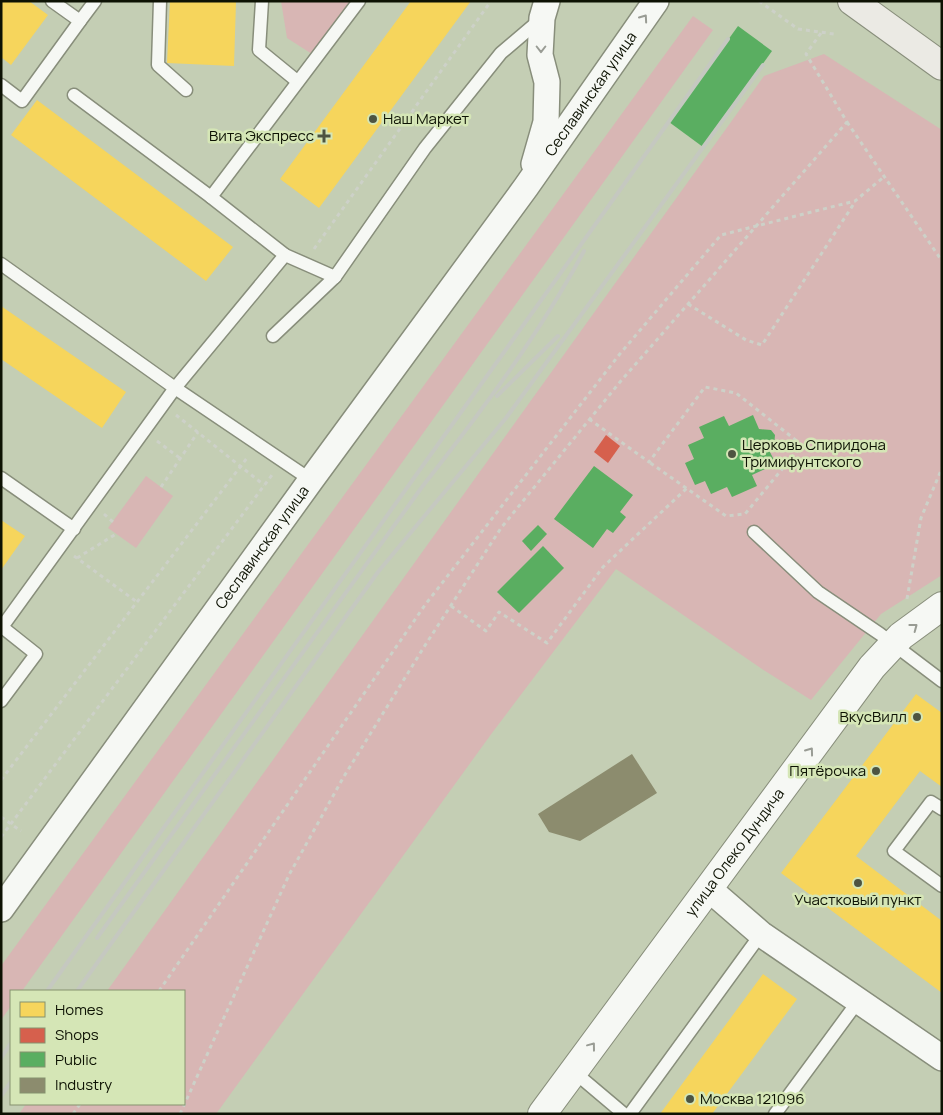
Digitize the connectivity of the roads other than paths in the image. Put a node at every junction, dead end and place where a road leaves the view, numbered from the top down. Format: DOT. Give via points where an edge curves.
graph roads {
  1 [pos="52,1"];
  2 [pos="94,1"];
  3 [pos="160,1"];
  4 [pos="262,1"];
  5 [pos="359,1"];
  6 [pos="656,1"];
  7 [pos="852,1"];
  8 [pos="544,10"];
  9 [pos="80,22"];
  10 [pos="942,66"];
  11 [pos="297,81"];
  12 [pos="1,86"];
  13 [pos="186,90"];
  14 [pos="74,95"];
  15 [pos="526,187"];
  16 [pos="211,197"];
  17 [pos="285,256"];
  18 [pos="1,264"];
  19 [pos="335,277"];
  20 [pos="273,336"];
  21 [pos="175,388"];
  22 [pos="1,478"];
  23 [pos="311,480"];
  24 [pos="74,529"];
  25 [pos="754,532"];
  26 [pos="942,606"];
  27 [pos="2,627"];
  28 [pos="898,640"];
  29 [pos="942,681"];
  30 [pos="1,701"];
  31 [pos="942,809"];
  32 [pos="942,886"];
  33 [pos="709,889"];
  34 [pos="1,909"];
  35 [pos="761,934"];
  36 [pos="860,1000"];
  37 [pos="942,1058"];
  38 [pos="573,1071"];
  39 [pos="542,1114"];
  40 [pos="624,1114"];
  41 [pos="630,1114"];
  42 [pos="776,1114"];
  1 -- 9 [label="lane"];
  2 -- 9 [label="lane"];
  3 -- 13 [label="lane" via="158,65"];
  4 -- 11 [label="lane" via="259,50"];
  5 -- 11 [label="lane"];
  15 -- 6 [label="street, Сеславинская улица, one-way"];
  7 -- 10 [label="main road"];
  8 -- 15 [label="street, Сеславинская улица, one-way" via="540,55 546,82 546,122"];
  8 -- 19 [label="lane" via="500,53 425,148"];
  9 -- 12 [label="lane" via="22,101"];
  11 -- 16 [label="lane"];
  14 -- 16 [label="lane"];
  15 -- 23 [label="street, Сеславинская улица"];
  16 -- 17 [label="lane"];
  17 -- 19 [label="lane"];
  17 -- 21 [label="lane"];
  18 -- 21 [label="lane"];
  19 -- 20 [label="lane"];
  21 -- 23 [label="lane"];
  21 -- 24 [label="lane"];
  22 -- 24 [label="lane"];
  23 -- 34 [label="street, Сеславинская улица"];
  24 -- 27 [label="lane"];
  25 -- 28 [label="lane" via="818,592"];
  28 -- 26 [label="street, улица Олеко Дундича, one-way"];
  27 -- 30 [label="lane" via="36,654"];
  28 -- 29 [label="lane"];
  33 -- 28 [label="street, улица Олеко Дундича, one-way" via="872,668"];
  31 -- 32 [label="lane" via="931,802 894,851"];
  33 -- 35 [label="street"];
  38 -- 33 [label="street, улица Олеко Дундича, one-way"];
  35 -- 36 [label="street"];
  35 -- 41 [label="lane"];
  36 -- 37 [label="street"];
  36 -- 42 [label="lane"];
  38 -- 39 [label="street, улица Олеко Дундича"];
  38 -- 40 [label="lane"];
}
